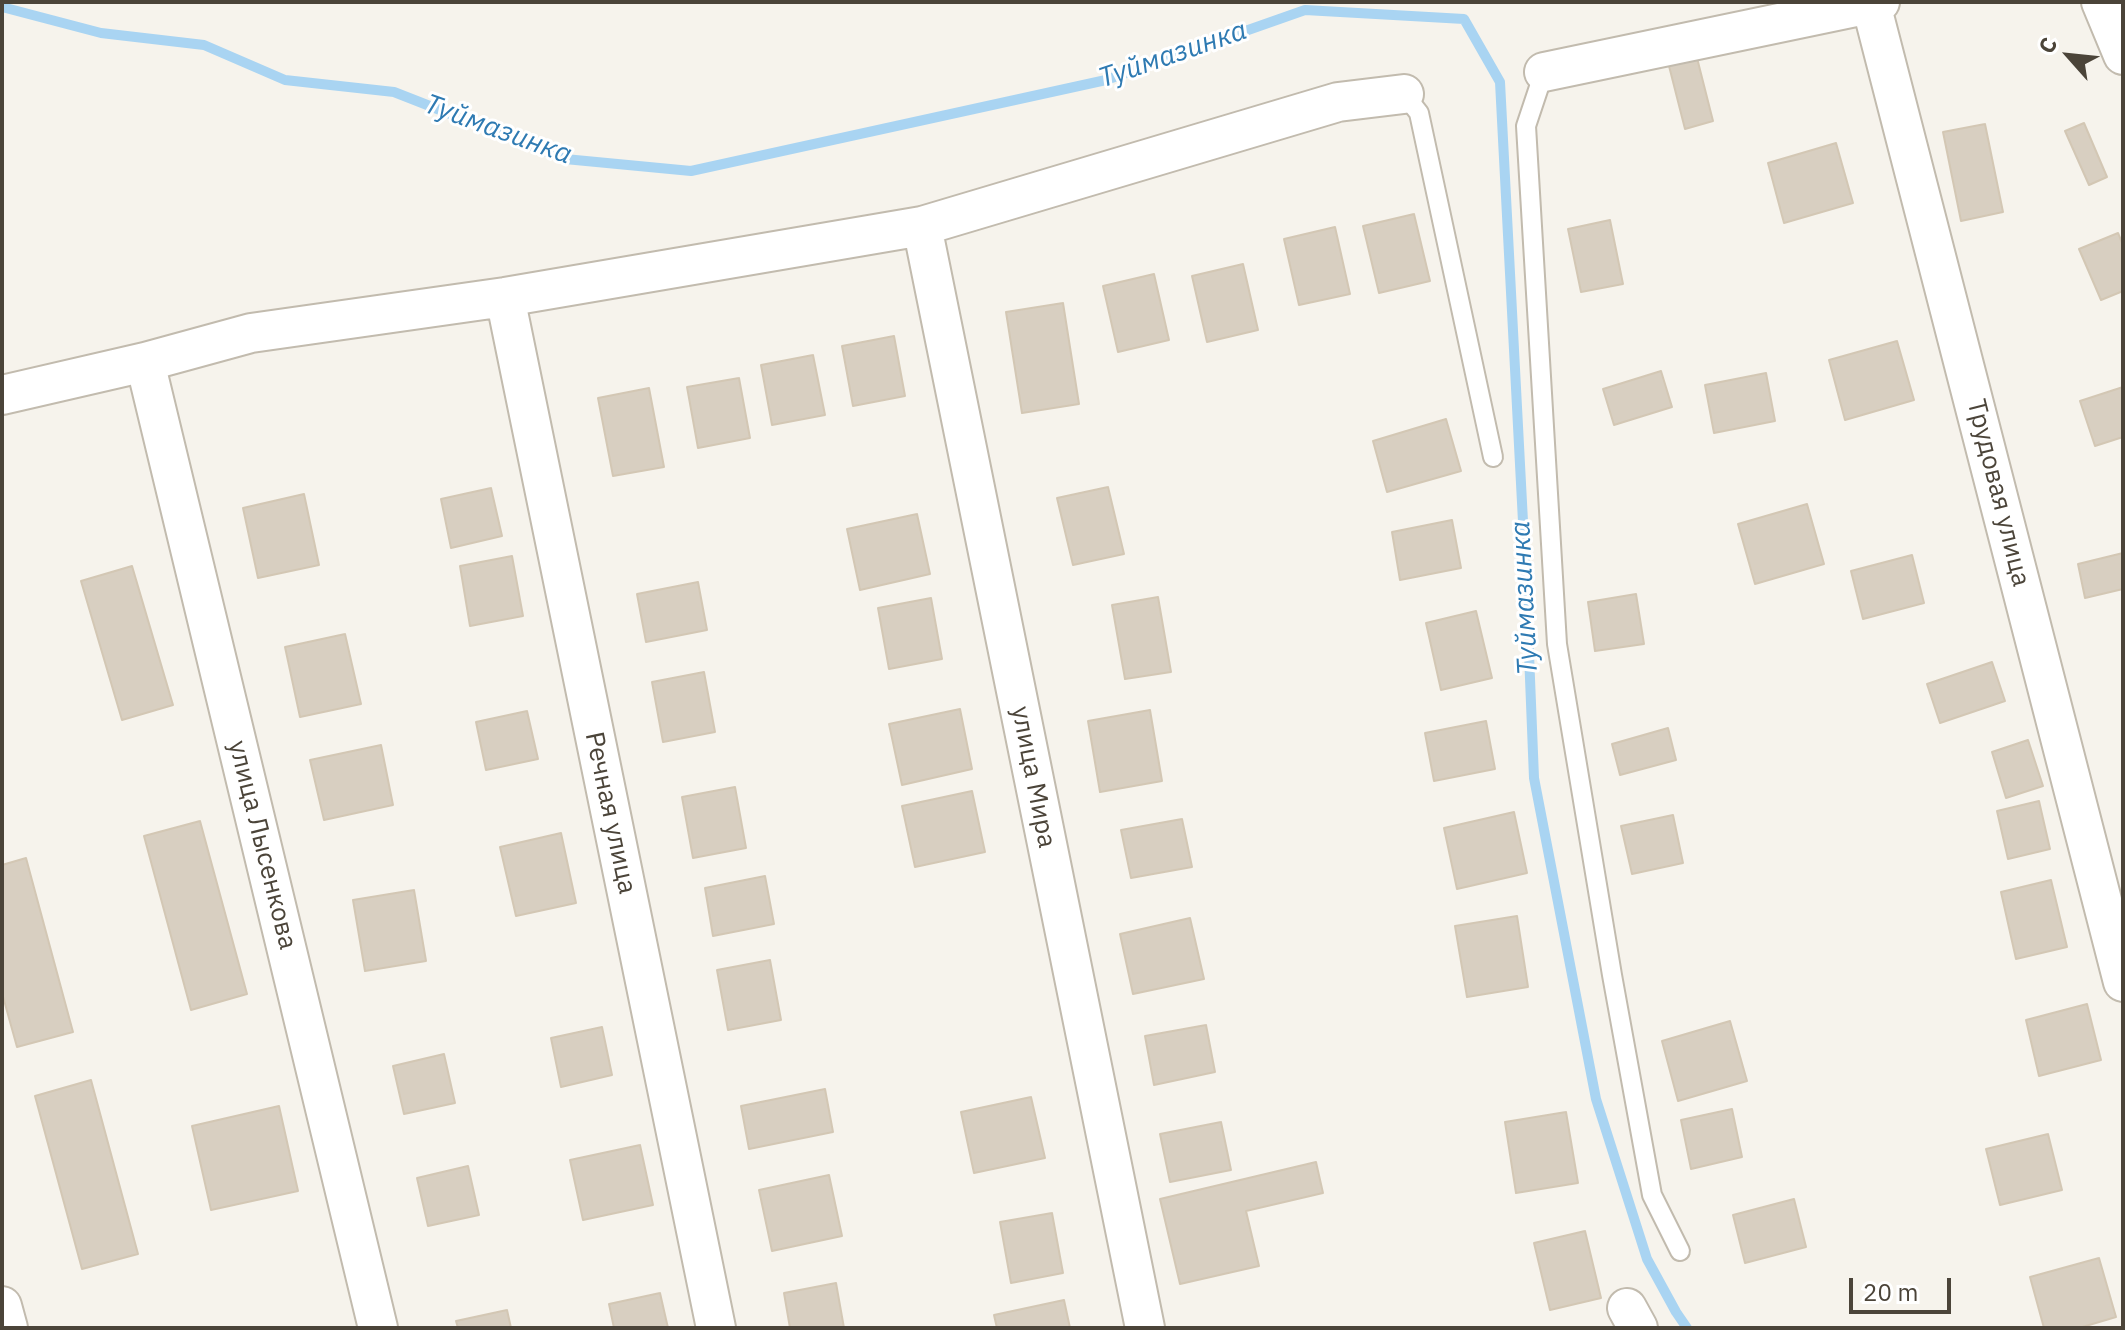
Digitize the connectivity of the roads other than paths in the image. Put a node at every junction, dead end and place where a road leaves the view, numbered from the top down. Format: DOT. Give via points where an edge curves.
graph roads {
  1 [pos="2101,2"];
  2 [pos="1875,3"];
  3 [pos="2123,55"];
  4 [pos="1544,72"];
  5 [pos="1404,94"];
  6 [pos="922,226"];
  7 [pos="505,297"];
  8 [pos="145,362"];
  9 [pos="2,395"];
  10 [pos="1493,457"];
  11 [pos="2123,982"];
  12 [pos="1680,1251"];
  13 [pos="2,1306"];
  14 [pos="8,1328"];
  15 [pos="378,1328"];
  16 [pos="716,1328"];
  17 [pos="1145,1328"];
  1 -- 3 [label="street"];
  2 -- 4 [label="street"];
  2 -- 11 [label="street, Трудовая улица"];
  4 -- 12 [label="lane" via="1526,126 1557,644 1652,1195"];
  5 -- 6 [label="street" via="1338,102"];
  5 -- 10 [label="lane" via="1419,113"];
  6 -- 7 [label="street"];
  6 -- 17 [label="street, улица Мира"];
  7 -- 8 [label="street" via="251,333"];
  7 -- 16 [label="street, Речная улица"];
  8 -- 9 [label="street"];
  8 -- 15 [label="street, улица Лысенкова"];
  13 -- 14 [label="street"];
}
